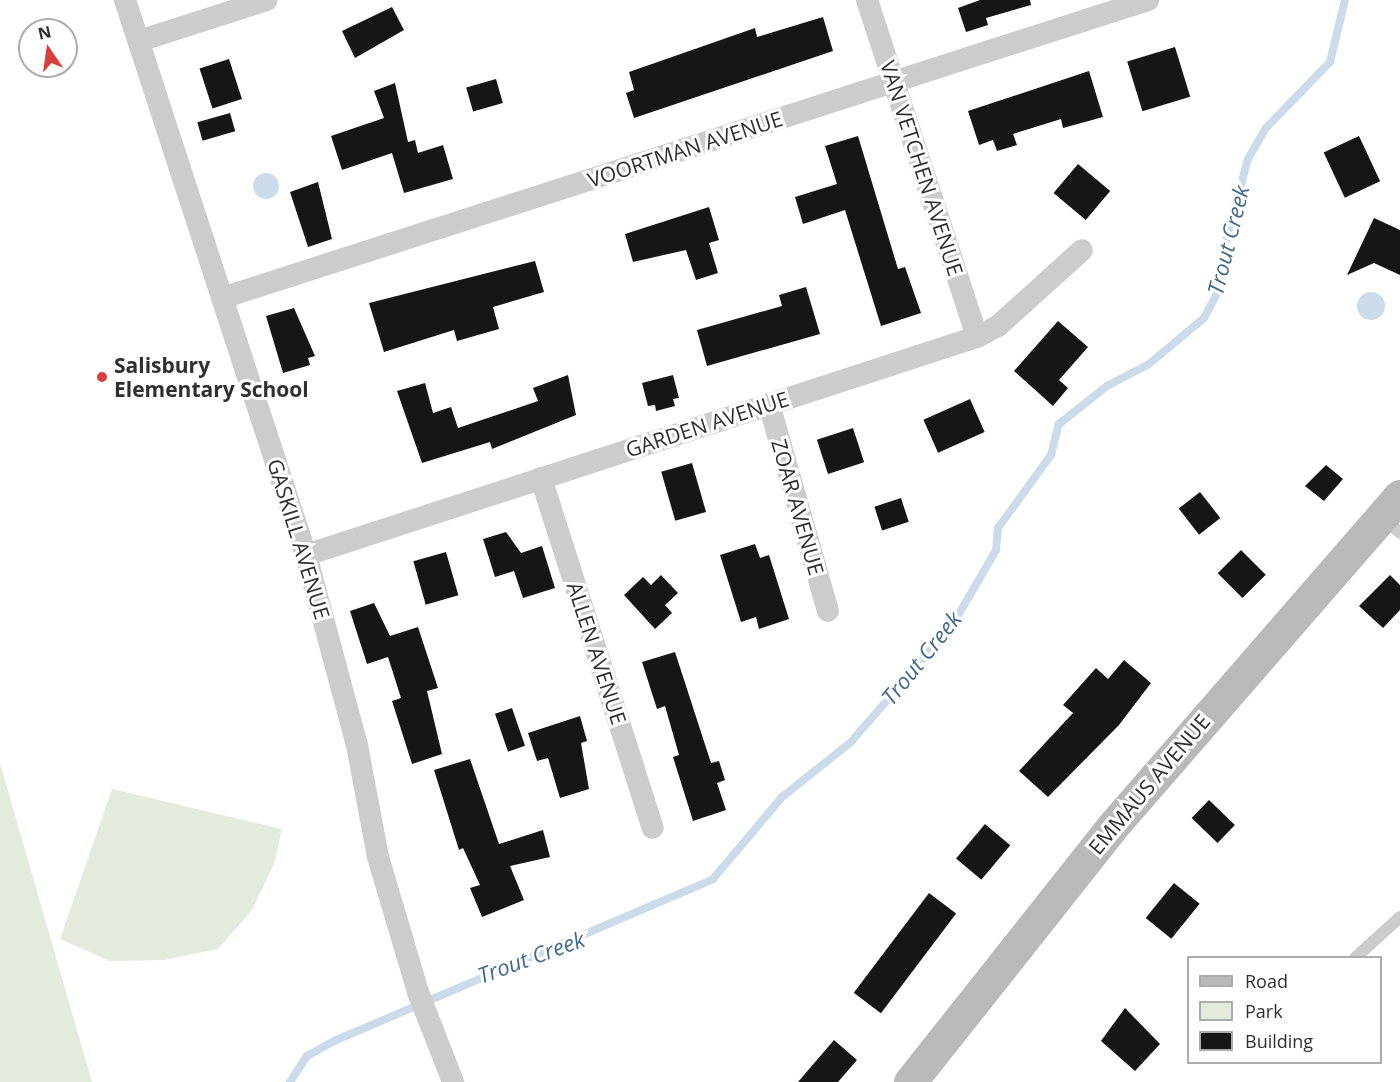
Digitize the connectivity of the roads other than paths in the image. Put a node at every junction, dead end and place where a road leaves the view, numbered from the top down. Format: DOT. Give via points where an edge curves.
graph roads {
  1 [pos="125,0"];
  2 [pos="267,0"];
  3 [pos="867,0"];
  4 [pos="1148,0"];
  5 [pos="139,41"];
  6 [pos="894,81"];
  7 [pos="1082,250"];
  8 [pos="222,298"];
  9 [pos="978,337"];
  10 [pos="769,404"];
  11 [pos="542,478"];
  12 [pos="1394,515"];
  13 [pos="306,555"];
  14 [pos="828,611"];
  15 [pos="653,828"];
  16 [pos="1400,917"];
  17 [pos="1356,956"];
  18 [pos="453,1082"];
  19 [pos="910,1082"];
  1 -- 5 [label="street, GASKILL AVENUE"];
  2 -- 5 [label="street"];
  3 -- 6 [label="street, VAN VETCHEN AVENUE"];
  4 -- 6 [label="street, VOORTMAN AVENUE"];
  5 -- 8 [label="street, GASKILL AVENUE"];
  6 -- 8 [label="street, VOORTMAN AVENUE"];
  6 -- 9 [label="street, VAN VETCHEN AVENUE"];
  7 -- 9 [label="street, GARDEN AVENUE" via="998,326"];
  8 -- 13 [label="street, GASKILL AVENUE"];
  9 -- 10 [label="street, GARDEN AVENUE"];
  10 -- 11 [label="street, GARDEN AVENUE"];
  10 -- 14 [label="street, ZOAR AVENUE"];
  11 -- 13 [label="street, GARDEN AVENUE"];
  11 -- 15 [label="street, ALLEN AVENUE"];
  12 -- 19 [label="main road, EMMAUS AVENUE" via="1104,837"];
  13 -- 18 [label="street, GASKILL AVENUE" via="357,745 378,857 418,992"];
  16 -- 17 [label="lane"];
}
